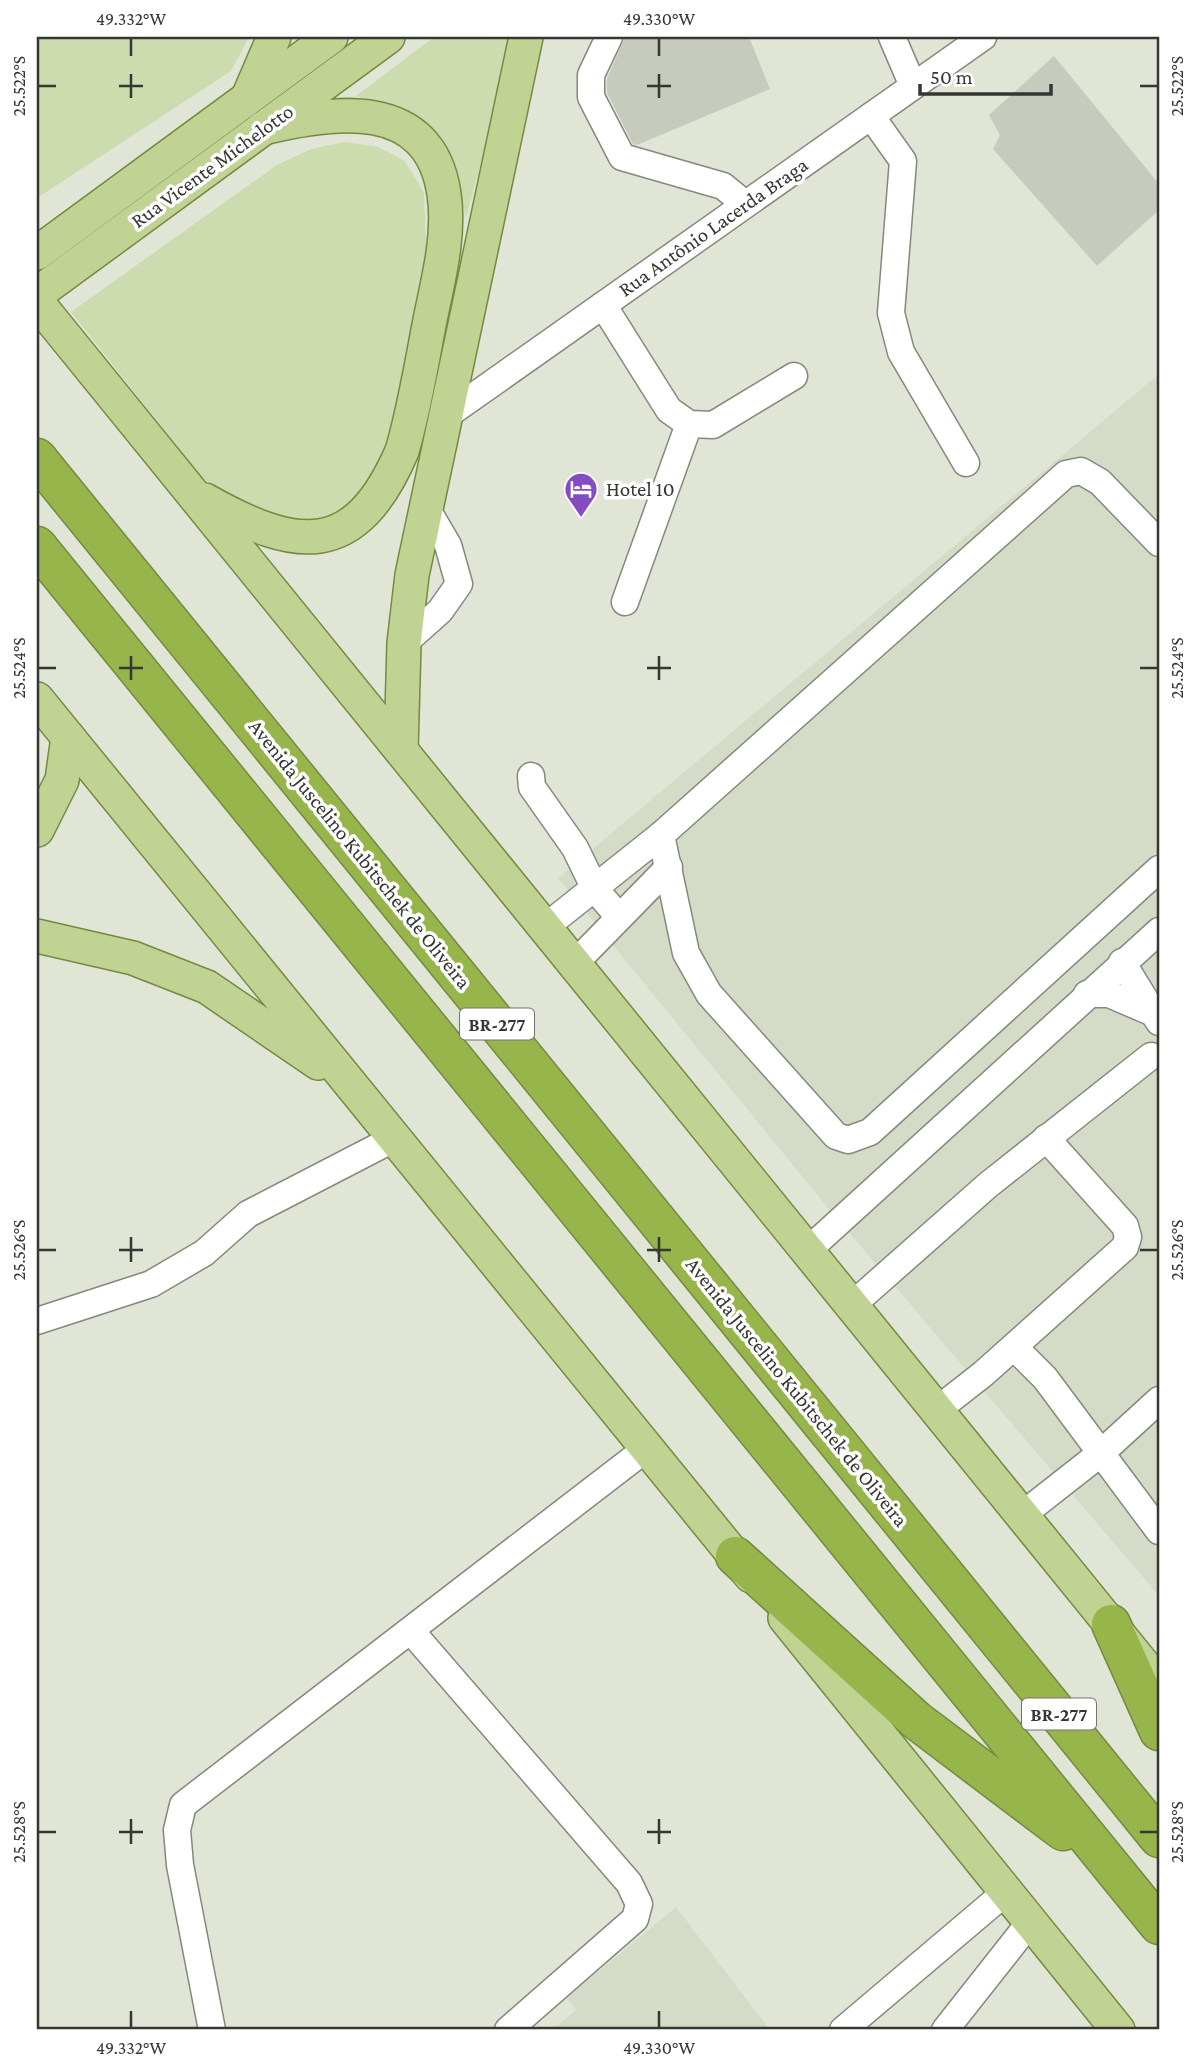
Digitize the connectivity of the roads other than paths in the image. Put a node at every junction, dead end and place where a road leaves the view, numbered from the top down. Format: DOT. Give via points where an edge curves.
graph roads {
  1 [pos="274,37"];
  2 [pos="331,37"];
  3 [pos="388,37"];
  4 [pos="526,37"];
  5 [pos="609,37"];
  6 [pos="892,37"];
  7 [pos="984,37"];
  8 [pos="913,86"];
  9 [pos="248,98"];
  10 [pos="871,116"];
  11 [pos="263,128"];
  12 [pos="745,205"];
  13 [pos="37,253"];
  14 [pos="37,295"];
  15 [pos="37,302"];
  16 [pos="603,305"];
  17 [pos="794,376"];
  18 [pos="443,418"];
  19 [pos="689,424"];
  20 [pos="37,458"];
  21 [pos="965,463"];
  22 [pos="188,491"];
  23 [pos="425,506"];
  24 [pos="1159,543"];
  25 [pos="37,546"];
  26 [pos="625,602"];
  27 [pos="404,643"];
  28 [pos="37,699"];
  29 [pos="68,737"];
  30 [pos="401,750"];
  31 [pos="531,776"];
  32 [pos="107,785"];
  33 [pos="59,788"];
  34 [pos="37,830"];
  35 [pos="662,835"];
  36 [pos="668,867"];
  37 [pos="1159,869"];
  38 [pos="595,889"];
  39 [pos="619,917"];
  40 [pos="544,928"];
  41 [pos="1159,931"];
  42 [pos="37,936"];
  43 [pos="1122,962"];
  44 [pos="573,964"];
  45 [pos="1087,994"];
  46 [pos="1155,1017"];
  47 [pos="1151,1056"];
  48 [pos="357,1091"];
  49 [pos="395,1138"];
  50 [pos="1046,1138"];
  51 [pos="807,1251"];
  52 [pos="852,1306"];
  53 [pos="37,1321"];
  54 [pos="1014,1347"];
  55 [pos="1159,1400"];
  56 [pos="937,1410"];
  57 [pos="647,1448"];
  58 [pos="1101,1452"];
  59 [pos="1022,1515"];
  60 [pos="1159,1531"];
  61 [pos="735,1556"];
  62 [pos="1111,1624"];
  63 [pos="411,1631"];
  64 [pos="1159,1684"];
  65 [pos="1159,1731"];
  66 [pos="1159,1838"];
  67 [pos="1007,1892"];
  68 [pos="1148,1911"];
  69 [pos="1031,1921"];
  70 [pos="212,2030"];
  71 [pos="508,2030"];
  72 [pos="843,2030"];
  73 [pos="945,2030"];
  74 [pos="1118,2030"];
  1 -- 9 [label="main road"];
  2 -- 9 [label="main road, Rua Vicente Michelotto"];
  3 -- 11 [label="main road, Rua Vicente Michelotto"];
  4 -- 18 [label="main road"];
  5 -- 12 [label="street" via="591,75 592,97 622,157 723,186"];
  6 -- 8 [label="street"];
  7 -- 8 [label="street, Rua Antônio Lacerda Braga"];
  8 -- 10 [label="street, Rua Antônio Lacerda Braga"];
  9 -- 13 [label="main road, Rua Vicente Michelotto"];
  10 -- 12 [label="street, Rua Antônio Lacerda Braga"];
  10 -- 21 [label="street" via="903,162 891,313 901,352"];
  11 -- 14 [label="main road, Rua Vicente Michelotto"];
  11 -- 22 [label="main road" via="308,117 365,115 387,120 424,147 437,168 444,193 442,256 409,428 391,476 376,499 360,517 315,537 270,533"];
  12 -- 16 [label="street, Rua Antônio Lacerda Braga"];
  15 -- 22 [label="main road"];
  16 -- 18 [label="street, Rua Antônio Lacerda Braga"];
  16 -- 19 [label="street" via="669,410"];
  17 -- 19 [label="street" via="713,425"];
  18 -- 23 [label="main road"];
  19 -- 26 [label="street"];
  20 -- 66 [label="highway, Avenida Juscelino Kubitschek de Oliveira / BR-277"];
  22 -- 30 [label="main road"];
  23 -- 27 [label="main road"];
  23 -- 27 [label="street" via="448,545 459,584 440,611"];
  24 -- 35 [label="street" via="1100,482 1081,471 1066,474"];
  25 -- 68 [label="highway, BR-277"];
  27 -- 30 [label="main road"];
  28 -- 29 [label="main road"];
  29 -- 32 [label="main road"];
  29 -- 33 [label="main road"];
  30 -- 40 [label="main road"];
  31 -- 38 [label="street" via="532,788 575,848"];
  32 -- 33 [label="main road" via="82,782"];
  32 -- 48 [label="main road"];
  33 -- 34 [label="main road"];
  35 -- 36 [label="street"];
  35 -- 38 [label="street"];
  36 -- 37 [label="street" via="686,953 709,994 836,1136 848,1140 870,1132"];
  36 -- 39 [label="street"];
  38 -- 39 [label="street"];
  38 -- 40 [label="street"];
  39 -- 44 [label="street"];
  40 -- 44 [label="main road"];
  41 -- 43 [label="street"];
  42 -- 48 [label="main road" via="133,958 207,987"];
  43 -- 45 [label="street"];
  43 -- 46 [label="street"];
  44 -- 51 [label="main road"];
  45 -- 46 [label="street" via="1109,994"];
  45 -- 51 [label="street"];
  47 -- 50 [label="street"];
  48 -- 49 [label="main road"];
  49 -- 53 [label="street" via="248,1214 204,1253 151,1284"];
  49 -- 57 [label="main road"];
  50 -- 52 [label="street"];
  50 -- 54 [label="street" via="1125,1226 1128,1237 1125,1247"];
  51 -- 52 [label="main road"];
  52 -- 56 [label="main road"];
  54 -- 56 [label="street"];
  54 -- 58 [label="street" via="1045,1378"];
  55 -- 58 [label="street"];
  56 -- 59 [label="main road"];
  57 -- 61 [label="main road"];
  57 -- 63 [label="street"];
  58 -- 59 [label="street"];
  58 -- 60 [label="street"];
  59 -- 62 [label="main road"];
  61 -- 67 [label="main road"];
  61 -- 68 [label="highway" via="916,1720 1055,1824"];
  62 -- 64 [label="main road"];
  62 -- 65 [label="highway"];
  63 -- 70 [label="street" via="183,1805 177,1829 180,1865"];
  63 -- 71 [label="street" via="629,1883 639,1904 635,1919"];
  67 -- 69 [label="main road"];
  67 -- 72 [label="street"];
  69 -- 73 [label="street"];
  69 -- 74 [label="main road"];
}
